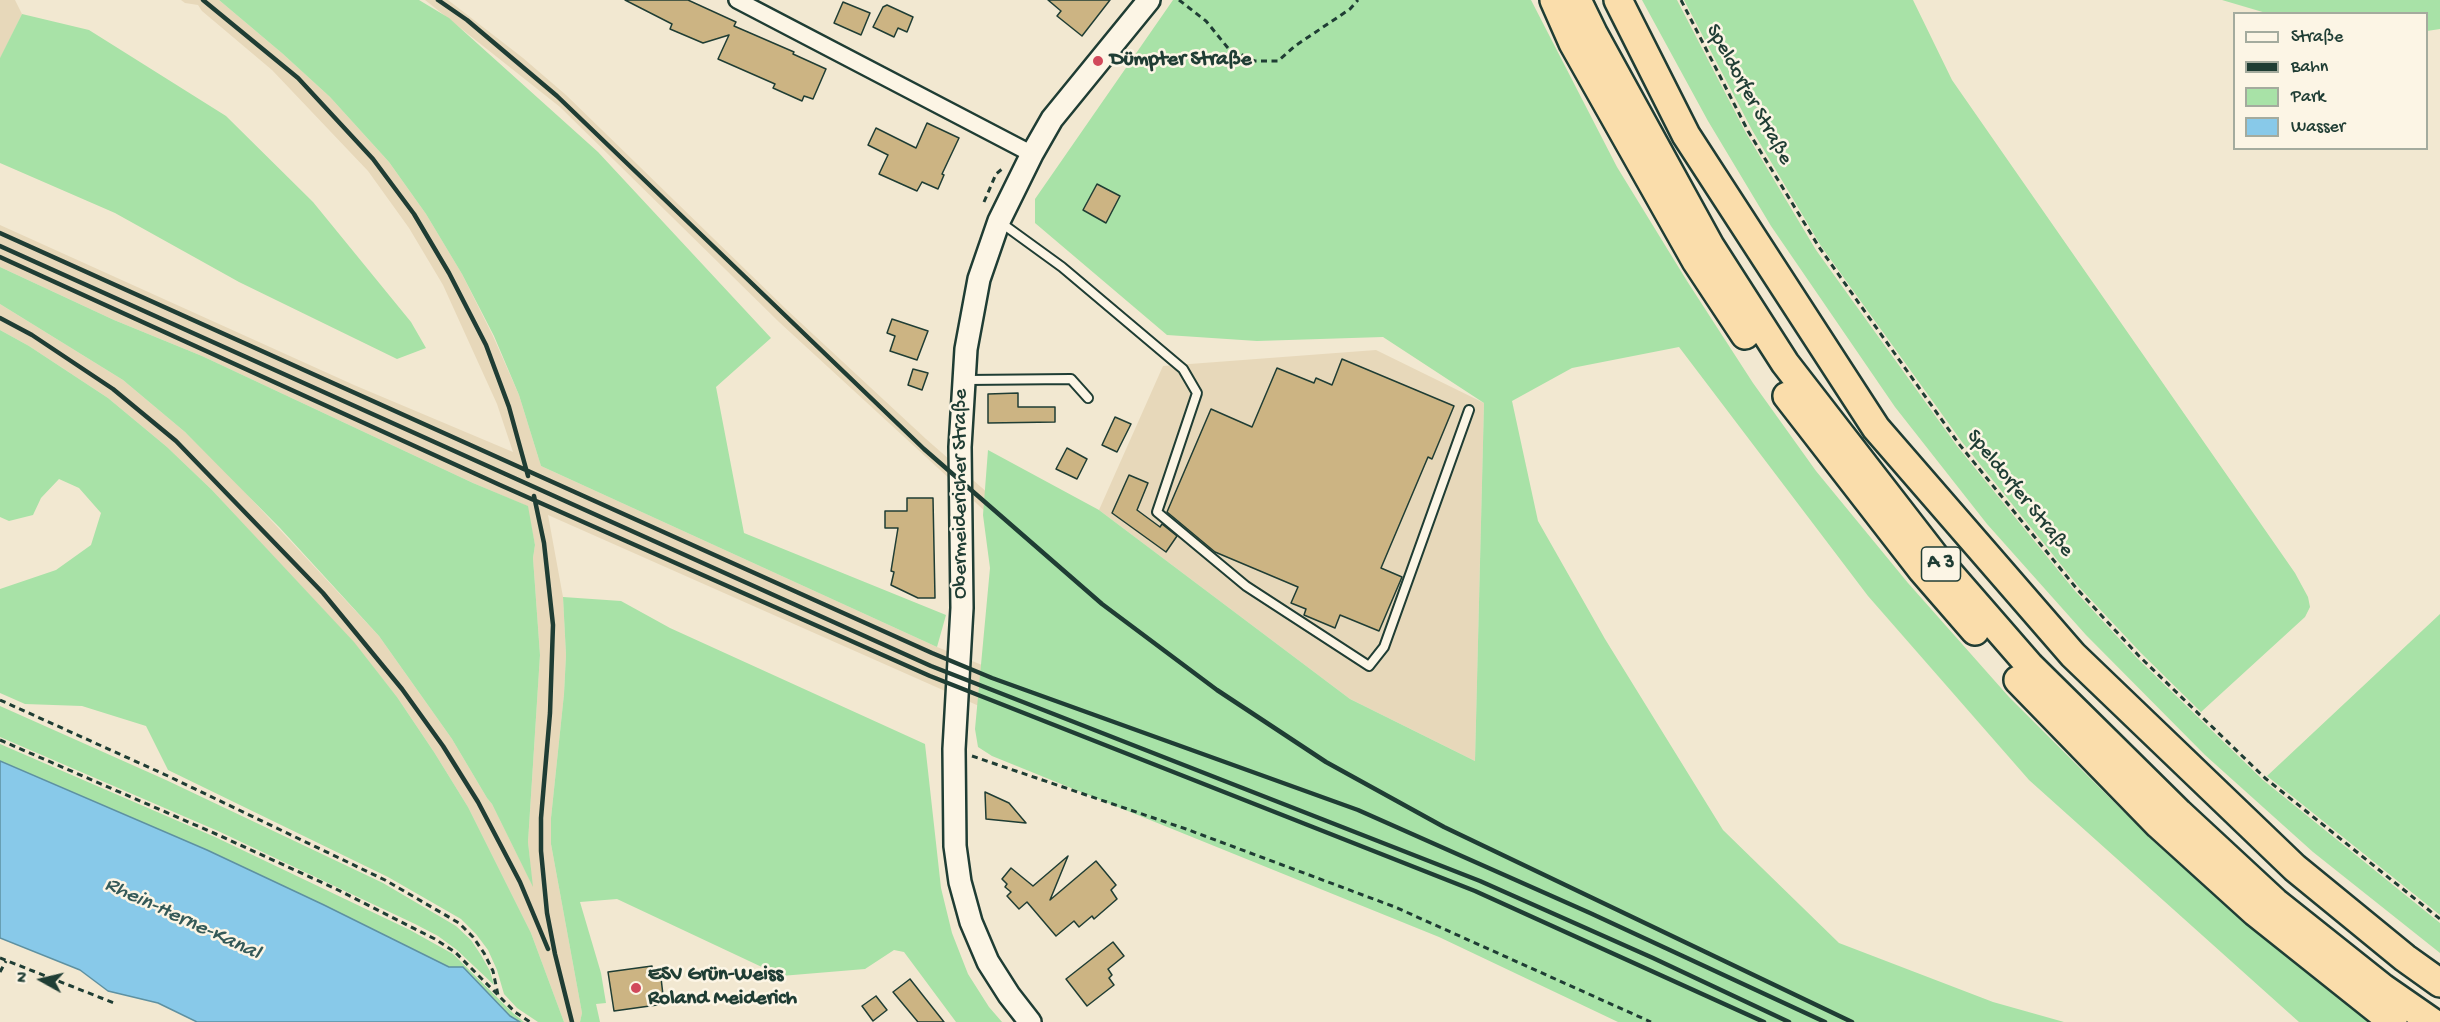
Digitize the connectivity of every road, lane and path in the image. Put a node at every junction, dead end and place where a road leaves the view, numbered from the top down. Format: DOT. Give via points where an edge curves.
graph roads {
  1 [pos="737,0"];
  2 [pos="1149,0"];
  3 [pos="1179,0"];
  4 [pos="1358,0"];
  5 [pos="1554,0"];
  6 [pos="1577,0"];
  7 [pos="1617,0"];
  8 [pos="1681,0"];
  9 [pos="1032,154"];
  10 [pos="999,221"];
  11 [pos="963,380"];
  12 [pos="1088,398"];
  13 [pos="1469,410"];
  14 [pos="0,700"];
  15 [pos="0,740"];
  16 [pos="970,765"];
  17 [pos="2440,918"];
  18 [pos="0,958"];
  19 [pos="6,961"];
  20 [pos="0,972"];
  21 [pos="2440,983"];
  22 [pos="498,995"];
  23 [pos="114,1003"];
  24 [pos="530,1022"];
  25 [pos="1030,1022"];
  26 [pos="1651,1022"];
  27 [pos="2393,1022"];
  28 [pos="2432,1022"];
  1 -- 9 [label="street"];
  2 -- 9 [label="main road, Obermeidericher Straße" via="1052,119"];
  3 -- 4 [label="path" via="1206,21 1228,48 1255,61 1278,61"];
  5 -- 27 [label="highway, A 3" via="1573,43 1696,261 1770,373 1922,570 2015,677 2159,825 2255,912"];
  6 -- 28 [label="highway, A 3" via="1710,246 1773,344 1936,558 2030,666 2179,813 2275,902"];
  7 -- 21 [label="highway, A 3" via="1686,135 1876,428 2073,655 2295,868"];
  8 -- 17 [label="path, Speldorfer Straße" via="1748,131 1819,248 1959,444 2077,589 2139,656 2265,778"];
  9 -- 10 [label="main road, Obermeidericher Straße"];
  10 -- 11 [label="main road, Obermeidericher Straße" via="979,279"];
  10 -- 13 [label="lane" via="1062,267 1183,369 1197,393 1157,512 1246,586 1369,666 1384,647"];
  11 -- 12 [label="lane" via="1071,379"];
  11 -- 25 [label="main road, Obermeidericher Straße" via="955,846 971,922 988,962"];
  14 -- 22 [label="path" via="385,880 459,923 473,937 493,971"];
  15 -- 22 [label="path" via="216,834 411,926 455,952"];
  16 -- 26 [label="path" via="969,755 1186,829 1395,907"];
  18 -- 19 [label="path"];
  19 -- 20 [label="path"];
  19 -- 23 [label="path"];
  22 -- 24 [label="path"];
}
